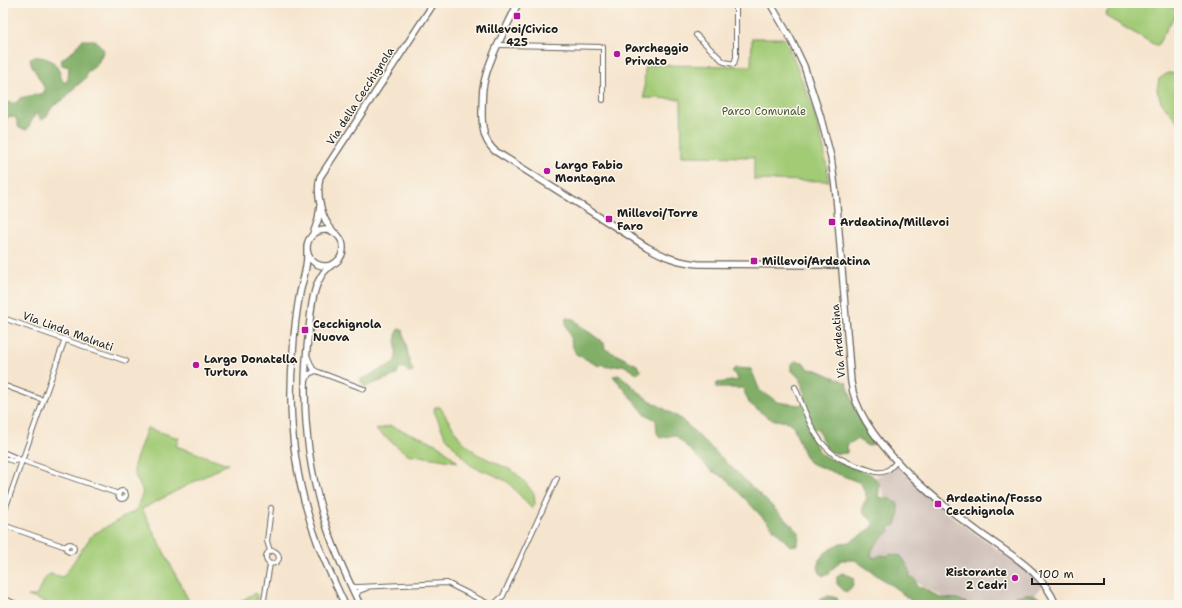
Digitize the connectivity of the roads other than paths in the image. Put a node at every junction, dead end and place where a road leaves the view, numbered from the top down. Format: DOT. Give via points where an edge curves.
graph roads {
  1 [pos="434,3"];
  2 [pos="518,3"];
  3 [pos="736,3"];
  4 [pos="770,3"];
  5 [pos="696,35"];
  6 [pos="498,45"];
  7 [pos="603,100"];
  8 [pos="320,204"];
  9 [pos="333,231"];
  10 [pos="313,234"];
  11 [pos="307,251"];
  12 [pos="333,264"];
  13 [pos="842,265"];
  14 [pos="3,318"];
  15 [pos="65,339"];
  16 [pos="306,354"];
  17 [pos="126,361"];
  18 [pos="316,371"];
  19 [pos="305,383"];
  20 [pos="3,385"];
  21 [pos="795,387"];
  22 [pos="364,388"];
  23 [pos="43,400"];
  24 [pos="3,452"];
  25 [pos="3,458"];
  26 [pos="22,460"];
  27 [pos="897,461"];
  28 [pos="557,478"];
  29 [pos="119,494"];
  30 [pos="271,508"];
  31 [pos="3,515"];
  32 [pos="3,525"];
  33 [pos="66,547"];
  34 [pos="270,551"];
  35 [pos="270,564"];
  36 [pos="350,582"];
  37 [pos="369,587"];
  38 [pos="3,598"];
  39 [pos="357,599"];
  40 [pos="18,605"];
  41 [pos="263,605"];
  42 [pos="345,605"];
  43 [pos="360,605"];
  44 [pos="492,605"];
  45 [pos="1056,605"];
  1 -- 8 [label="street, Via della Cecchignola" via="322,173 318,183"];
  2 -- 6 [label="street"];
  3 -- 5 [label="street" via="734,64 724,62"];
  4 -- 13 [label="street, Via Ardeatina" via="803,62 822,123 834,171"];
  6 -- 7 [label="street" via="603,47"];
  6 -- 13 [label="street" via="483,87 482,112 485,137 495,151 669,259 698,264"];
  8 -- 9 [label="street, Via della Cecchignola"];
  8 -- 10 [label="street, Via della Cecchignola"];
  9 -- 10 [label="street" via="320,230"];
  9 -- 12 [label="street" via="340,237 343,249"];
  10 -- 11 [label="street" via="309,239"];
  11 -- 12 [label="street" via="314,262 326,266"];
  11 -- 42 [label="street" via="308,261 300,294 293,352 293,435 309,517"];
  12 -- 16 [label="street" via="324,271 316,288"];
  13 -- 27 [label="street, Via Ardeatina" via="854,398 871,430"];
  14 -- 15 [label="street, Via Linda Malnati"];
  15 -- 17 [label="street, Via Linda Malnati"];
  15 -- 23 [label="street"];
  16 -- 18 [label="street"];
  16 -- 19 [label="street"];
  18 -- 19 [label="street" via="310,374"];
  18 -- 22 [label="street"];
  19 -- 36 [label="street" via="306,425 313,474 323,515"];
  20 -- 23 [label="street"];
  21 -- 27 [label="street" via="814,434 831,452 852,463 882,473"];
  23 -- 26 [label="street"];
  24 -- 26 [label="street"];
  25 -- 26 [label="street"];
  26 -- 29 [label="street"];
  26 -- 31 [label="street"];
  27 -- 45 [label="street, Via Ardeatina" via="960,518 1036,574 1048,588"];
  28 -- 44 [label="street" via="503,596"];
  30 -- 34 [label="street" via="267,541"];
  32 -- 33 [label="street"];
  34 -- 35 [label="street" via="266,558"];
  34 -- 35 [label="street" via="279,556 276,563"];
  35 -- 41 [label="street"];
  36 -- 37 [label="street" via="354,587"];
  36 -- 39 [label="street"];
  37 -- 39 [label="street" via="359,591"];
  37 -- 44 [label="street" via="447,583"];
  38 -- 40 [label="street"];
  39 -- 43 [label="street"];
}
